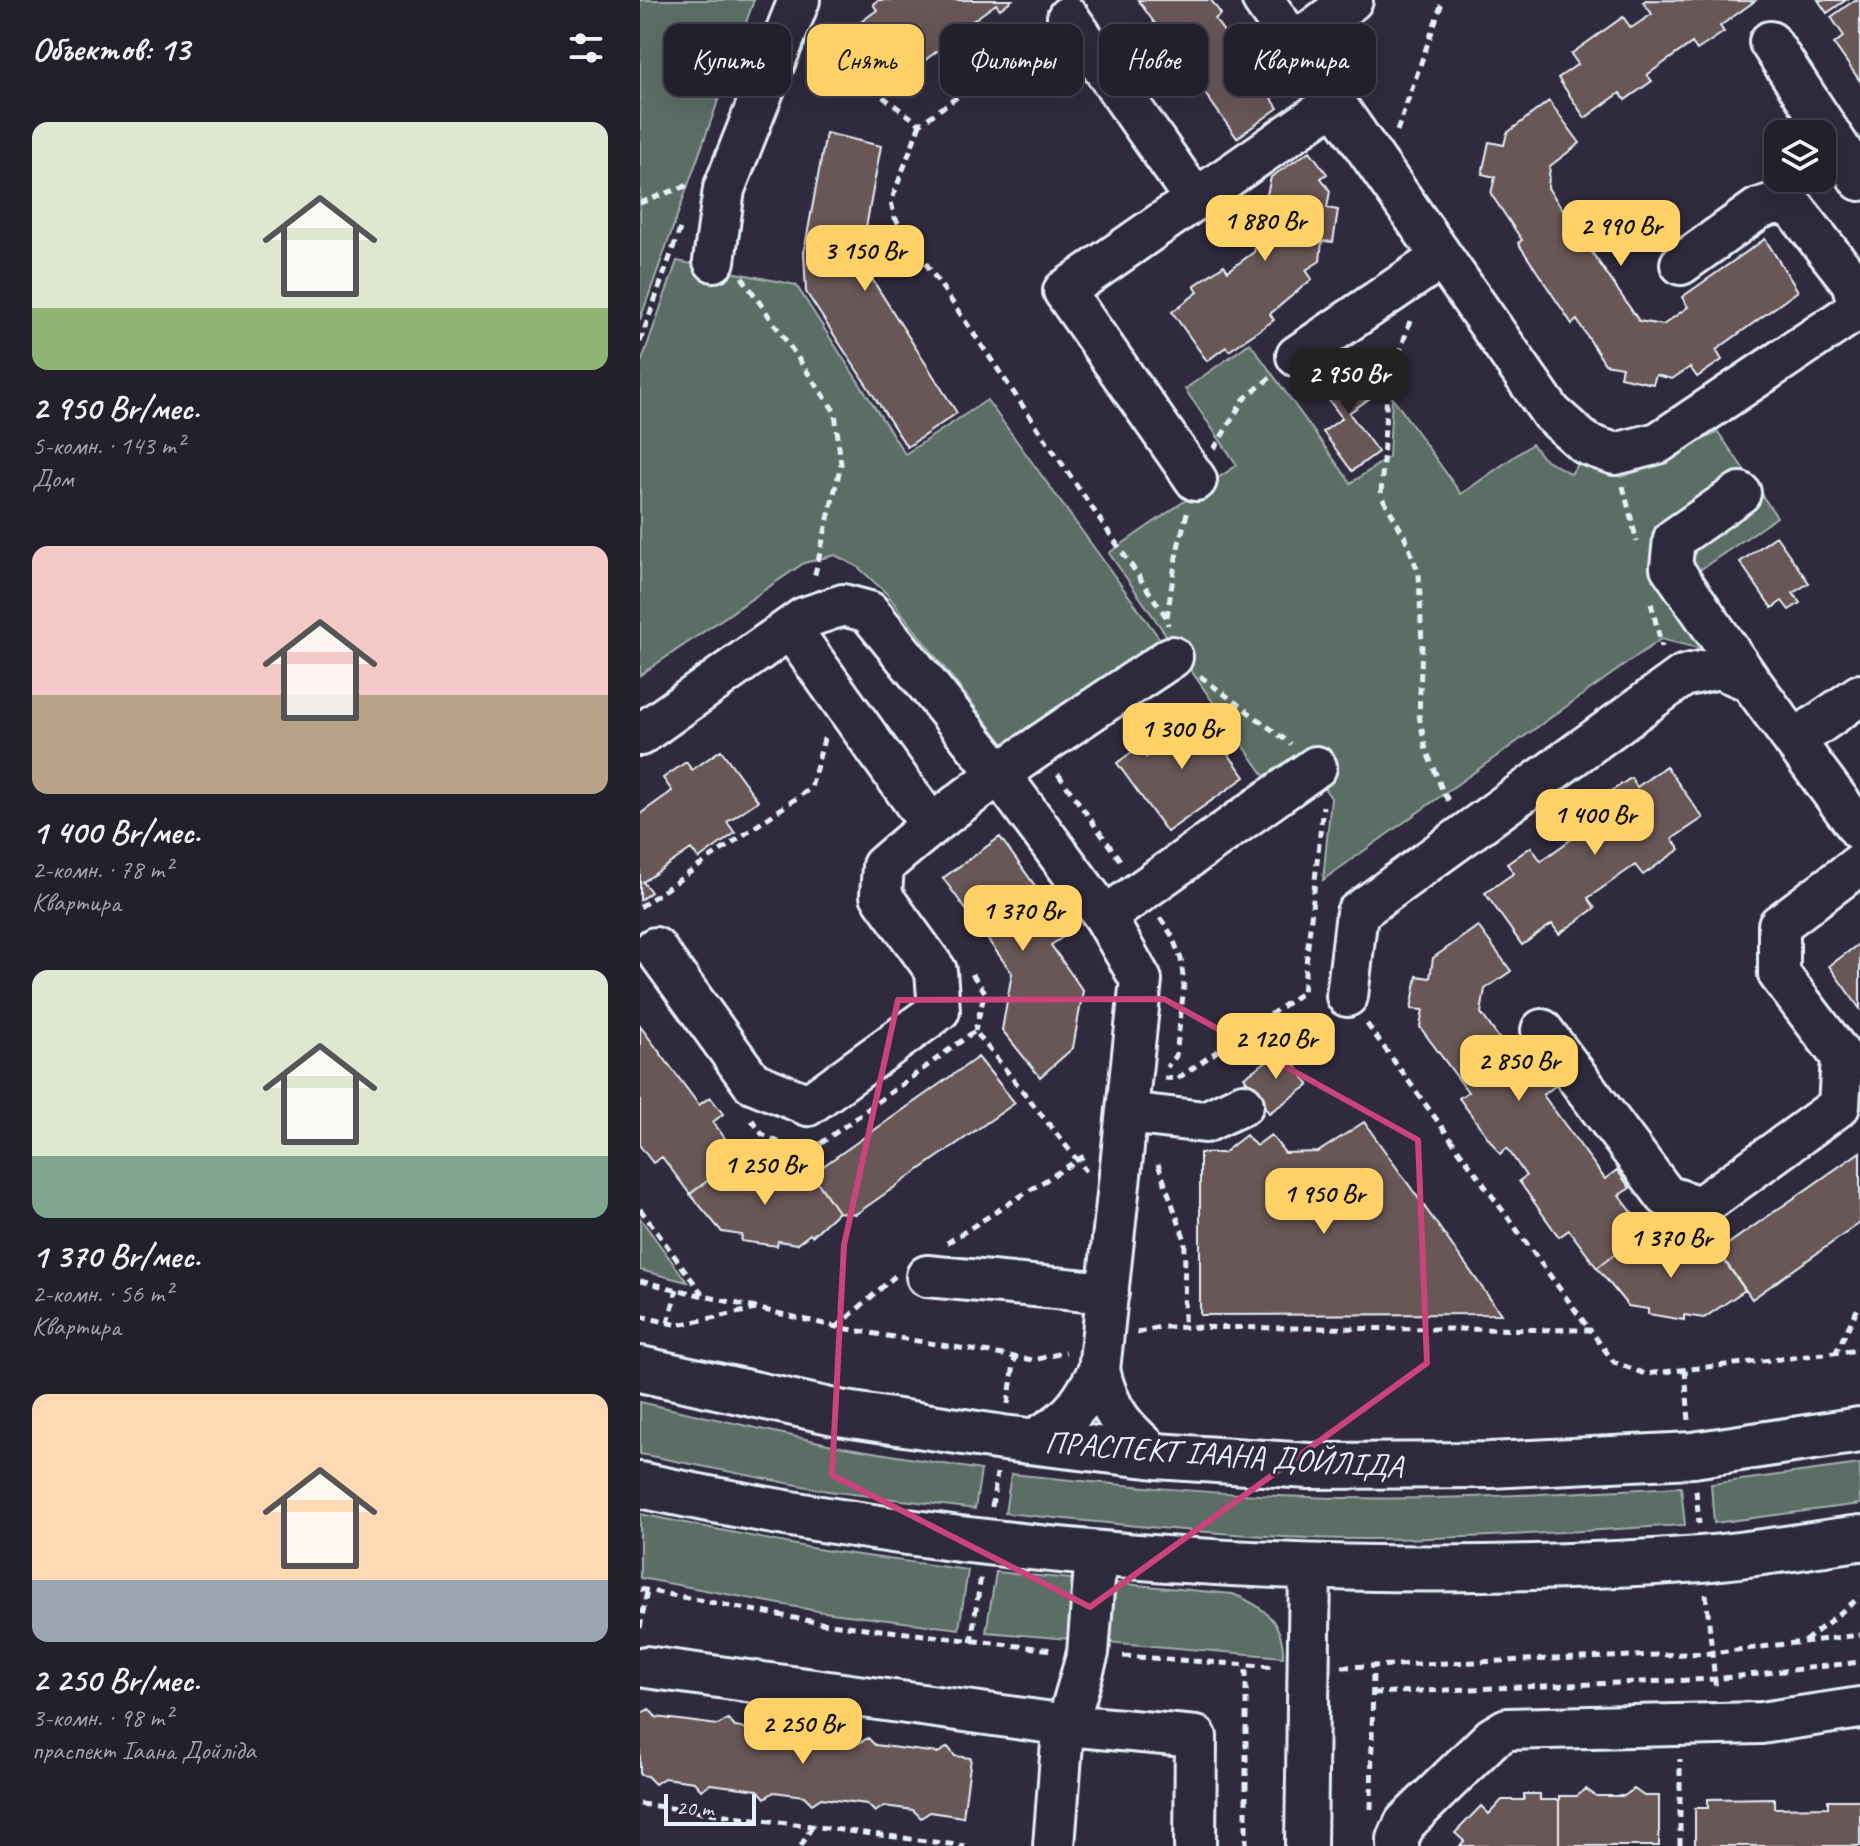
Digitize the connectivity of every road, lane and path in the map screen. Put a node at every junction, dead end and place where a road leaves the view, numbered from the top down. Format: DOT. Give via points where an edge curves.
graph roads {
  1 [pos="1263,0"];
  2 [pos="1352,0"];
  3 [pos="1443,0"];
  4 [pos="794,14"];
  5 [pos="1068,17"];
  6 [pos="1280,24"];
  7 [pos="1320,24"];
  8 [pos="1770,42"];
  9 [pos="1329,96"];
  10 [pos="1334,103"];
  11 [pos="920,124"];
  12 [pos="1382,172"];
  13 [pos="1860,180"];
  14 [pos="697,182"];
  15 [pos="1195,199"];
  16 [pos="640,203"];
  17 [pos="1846,247"];
  18 [pos="714,261"];
  19 [pos="1434,263"];
  20 [pos="1681,264"];
  21 [pos="1297,356"];
  22 [pos="1196,480"];
  23 [pos="1740,493"];
  24 [pos="797,623"];
  25 [pos="1172,657"];
  26 [pos="1750,681"];
  27 [pos="836,693"];
  28 [pos="1860,695"];
  29 [pos="640,735"];
  30 [pos="1794,741"];
  31 [pos="1316,767"];
  32 [pos="1000,775"];
  33 [pos="930,824"];
  34 [pos="1860,830"];
  35 [pos="1470,831"];
  36 [pos="1860,864"];
  37 [pos="640,907"];
  38 [pos="1105,917"];
  39 [pos="655,948"];
  40 [pos="967,968"];
  41 [pos="1347,996"];
  42 [pos="1542,1030"];
  43 [pos="975,1031"];
  44 [pos="1159,1078"];
  45 [pos="1243,1104"];
  46 [pos="1126,1122"];
  47 [pos="640,1209"];
  48 [pos="925,1264"];
  49 [pos="640,1281"];
  50 [pos="677,1289"];
  51 [pos="1108,1293"];
  52 [pos="703,1295"];
  53 [pos="1860,1304"];
  54 [pos="759,1309"];
  55 [pos="640,1316"];
  56 [pos="668,1323"];
  57 [pos="837,1327"];
  58 [pos="1590,1330"];
  59 [pos="1860,1350"];
  60 [pos="1835,1354"];
  61 [pos="1101,1356"];
  62 [pos="1015,1357"];
  63 [pos="640,1369"];
  64 [pos="1860,1430"];
  65 [pos="1016,1440"];
  66 [pos="1156,1456"];
  67 [pos="640,1485"];
  68 [pos="1860,1538"];
  69 [pos="986,1541"];
  70 [pos="1096,1553"];
  71 [pos="1310,1567"];
  72 [pos="640,1589"];
  73 [pos="647,1591"];
  74 [pos="1860,1597"];
  75 [pos="640,1628"];
  76 [pos="1860,1635"];
  77 [pos="971,1642"];
  78 [pos="1803,1643"];
  79 [pos="1088,1653"];
  80 [pos="1860,1662"];
  81 [pos="646,1667"];
  82 [pos="1246,1667"];
  83 [pos="1373,1667"];
  84 [pos="1309,1668"];
  85 [pos="1373,1693"];
  86 [pos="1860,1708"];
  87 [pos="1067,1725"];
  88 [pos="1681,1726"];
  89 [pos="640,1804"];
  90 [pos="1371,1815"];
  91 [pos="811,1828"];
  92 [pos="801,1846"];
  93 [pos="965,1846"];
  94 [pos="1054,1846"];
  95 [pos="1195,1846"];
  96 [pos="1246,1846"];
  97 [pos="1306,1846"];
  98 [pos="1398,1846"];
  99 [pos="1680,1846"];
  1 -- 6 [label="street"];
  2 -- 7 [label="street"];
  3 -- 12 [label="path"];
  4 -- 11 [label="path"];
  4 -- 18 [label="street" via="724,189"];
  5 -- 11 [label="path"];
  5 -- 15 [label="street"];
  8 -- 13 [label="street"];
  9 -- 10 [label="street"];
  10 -- 12 [label="street"];
  10 -- 15 [label="street"];
  11 -- 25 [label="path" via="891,202 895,218 1167,618"];
  12 -- 19 [label="street"];
  14 -- 16 [label="path"];
  15 -- 22 [label="street" via="1064,291"];
  17 -- 19 [label="street" via="1857,299 1852,313 1658,443 1615,454 1586,444 1551,413"];
  17 -- 20 [label="street" via="1793,207 1776,203 1758,209"];
  18 -- 24 [label="path" via="741,276 835,412 841,464"];
  19 -- 21 [label="street"];
  19 -- 35 [label="path" via="1387,392 1381,495 1419,574 1419,715 1426,750 1444,794"];
  23 -- 26 [label="street" via="1674,539 1671,567"];
  24 -- 27 [label="street"];
  24 -- 29 [label="street"];
  24 -- 32 [label="street" via="843,605 869,612"];
  25 -- 31 [label="path" via="1275,730"];
  25 -- 32 [label="street"];
  26 -- 30 [label="street"];
  26 -- 35 [label="street" via="1719,668 1683,676"];
  27 -- 33 [label="street"];
  27 -- 37 [label="path" via="811,788"];
  28 -- 30 [label="street"];
  30 -- 34 [label="street"];
  31 -- 38 [label="street"];
  31 -- 44 [label="path" via="1324,801 1303,992 1177,1079"];
  32 -- 33 [label="street"];
  32 -- 38 [label="street"];
  33 -- 39 [label="street" via="883,866 881,895 936,971 939,1010 808,1105 752,1082"];
  35 -- 41 [label="street" via="1357,913"];
  36 -- 42 [label="street" via="1779,925 1779,974 1842,1057 1839,1106 1700,1207 1666,1196"];
  38 -- 46 [label="street" via="1141,980"];
  40 -- 43 [label="path" via="985,992"];
  41 -- 58 [label="path"];
  45 -- 46 [label="street" via="1205,1122"];
  46 -- 48 [label="path"];
  46 -- 51 [label="street"];
  47 -- 52 [label="path"];
  48 -- 51 [label="street"];
  48 -- 57 [label="path" via="890,1279"];
  49 -- 50 [label="path"];
  50 -- 52 [label="path"];
  50 -- 56 [label="path"];
  51 -- 61 [label="street"];
  52 -- 54 [label="path"];
  53 -- 60 [label="path"];
  54 -- 56 [label="path"];
  54 -- 57 [label="path"];
  55 -- 56 [label="path"];
  57 -- 62 [label="path"];
  58 -- 60 [label="path" via="1614,1362 1645,1374"];
  58 -- 61 [label="path" via="1160,1327"];
  59 -- 60 [label="path"];
  61 -- 62 [label="path"];
  61 -- 65 [label="street" via="1073,1414 1054,1429"];
  61 -- 66 [label="street" via="1105,1395 1115,1416"];
  62 -- 65 [label="path"];
  63 -- 65 [label="main road, ПРАСПЕКТ ІААНА ДОЙЛІДА" via="839,1413"];
  64 -- 66 [label="main road, ПРАСПЕКТ ІААНА ДОЙЛІДА" via="1693,1455 1490,1465 1309,1466"];
  65 -- 66 [label="main road, ПРАСПЕКТ ІААНА ДОЙЛІДА"];
  65 -- 69 [label="path"];
  67 -- 69 [label="main road" via="822,1520"];
  68 -- 71 [label="main road" via="1703,1558 1494,1567"];
  69 -- 70 [label="main road"];
  69 -- 77 [label="path"];
  70 -- 71 [label="main road"];
  70 -- 79 [label="street"];
  71 -- 84 [label="street"];
  72 -- 73 [label="path"];
  73 -- 75 [label="path"];
  73 -- 77 [label="path" via="821,1623"];
  74 -- 78 [label="path"];
  76 -- 78 [label="path"];
  77 -- 79 [label="path"];
  78 -- 83 [label="path" via="1712,1653"];
  79 -- 82 [label="path"];
  79 -- 87 [label="street"];
  80 -- 85 [label="path" via="1715,1679"];
  81 -- 87 [label="street"];
  82 -- 84 [label="path"];
  82 -- 96 [label="path"];
  83 -- 84 [label="path"];
  83 -- 85 [label="path"];
  84 -- 97 [label="street"];
  85 -- 90 [label="path"];
  86 -- 88 [label="street" via="1761,1723"];
  87 -- 94 [label="street"];
  87 -- 95 [label="street" via="1196,1737"];
  88 -- 98 [label="street" via="1507,1729 1405,1823"];
  88 -- 99 [label="path"];
  89 -- 91 [label="path"];
  91 -- 92 [label="path"];
  91 -- 93 [label="path"];
}
